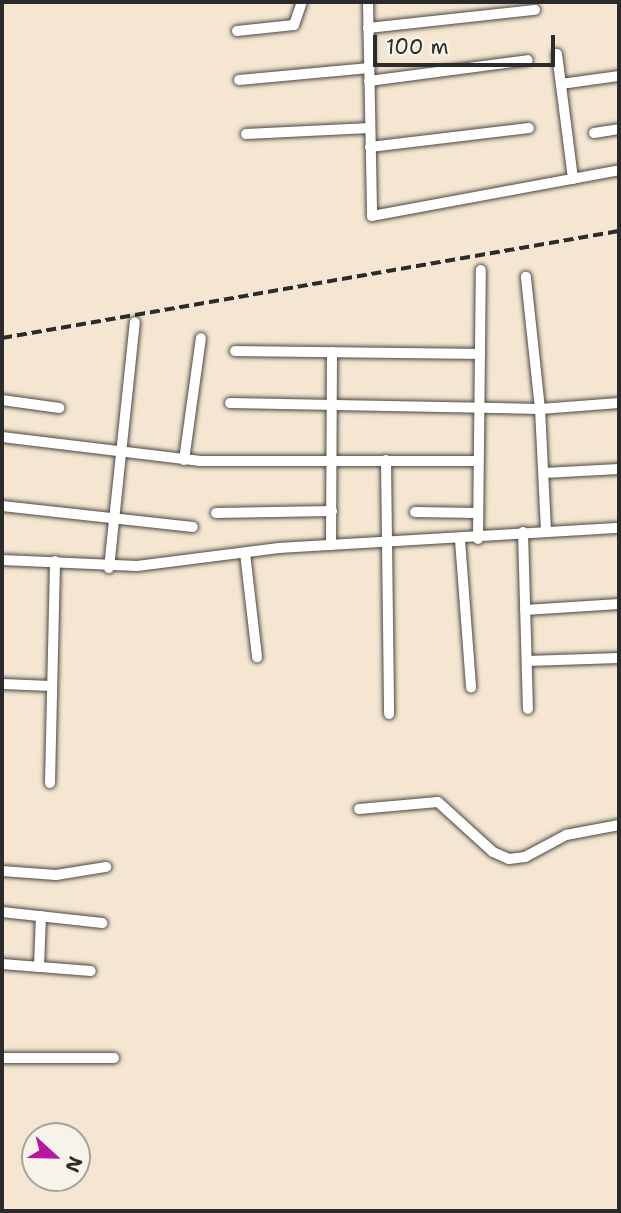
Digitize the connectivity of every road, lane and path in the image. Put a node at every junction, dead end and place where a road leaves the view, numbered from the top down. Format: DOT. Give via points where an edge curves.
graph roads {
  1 [pos="302,2"];
  2 [pos="368,2"];
  3 [pos="535,10"];
  4 [pos="368,28"];
  5 [pos="237,31"];
  6 [pos="557,54"];
  7 [pos="528,60"];
  8 [pos="369,68"];
  9 [pos="619,76"];
  10 [pos="239,80"];
  11 [pos="369,81"];
  12 [pos="561,83"];
  13 [pos="370,128"];
  14 [pos="529,128"];
  15 [pos="619,129"];
  16 [pos="594,133"];
  17 [pos="246,134"];
  18 [pos="370,147"];
  19 [pos="619,170"];
  20 [pos="573,179"];
  21 [pos="481,270"];
  22 [pos="526,277"];
  23 [pos="135,323"];
  24 [pos="201,338"];
  25 [pos="235,351"];
  26 [pos="332,352"];
  27 [pos="480,354"];
  28 [pos="2,400"];
  29 [pos="230,403"];
  30 [pos="619,403"];
  31 [pos="332,405"];
  32 [pos="479,407"];
  33 [pos="59,408"];
  34 [pos="540,409"];
  35 [pos="2,437"];
  36 [pos="121,451"];
  37 [pos="332,459"];
  38 [pos="184,460"];
  39 [pos="386,460"];
  40 [pos="478,461"];
  41 [pos="619,469"];
  42 [pos="544,473"];
  43 [pos="2,506"];
  44 [pos="332,511"];
  45 [pos="415,512"];
  46 [pos="216,513"];
  47 [pos="478,513"];
  48 [pos="114,519"];
  49 [pos="194,527"];
  50 [pos="619,528"];
  51 [pos="546,531"];
  52 [pos="523,532"];
  53 [pos="478,539"];
  54 [pos="460,540"];
  55 [pos="385,541"];
  56 [pos="331,545"];
  57 [pos="245,553"];
  58 [pos="2,561"];
  59 [pos="55,561"];
  60 [pos="109,568"];
  61 [pos="619,604"];
  62 [pos="525,610"];
  63 [pos="257,657"];
  64 [pos="619,658"];
  65 [pos="527,662"];
  66 [pos="2,684"];
  67 [pos="52,686"];
  68 [pos="471,688"];
  69 [pos="528,709"];
  70 [pos="389,715"];
  71 [pos="50,783"];
  72 [pos="359,809"];
  73 [pos="619,825"];
  74 [pos="106,867"];
  75 [pos="2,871"];
  76 [pos="2,912"];
  77 [pos="41,916"];
  78 [pos="102,923"];
  79 [pos="2,964"];
  80 [pos="38,967"];
  81 [pos="91,971"];
  82 [pos="2,1058"];
  83 [pos="114,1058"];
  1 -- 5 [label="street" via="295,26"];
  2 -- 4 [label="street"];
  3 -- 4 [label="street"];
  4 -- 8 [label="street"];
  6 -- 12 [label="street"];
  7 -- 11 [label="street"];
  8 -- 10 [label="street"];
  8 -- 11 [label="street"];
  9 -- 12 [label="street"];
  11 -- 13 [label="street"];
  12 -- 20 [label="street"];
  13 -- 17 [label="street"];
  13 -- 18 [label="street"];
  14 -- 18 [label="street"];
  15 -- 16 [label="street"];
  18 -- 20 [label="street" via="372,216"];
  19 -- 20 [label="street"];
  21 -- 27 [label="street"];
  22 -- 34 [label="street"];
  23 -- 36 [label="street"];
  24 -- 38 [label="street"];
  25 -- 26 [label="street"];
  26 -- 27 [label="street"];
  26 -- 31 [label="street"];
  27 -- 32 [label="street"];
  28 -- 33 [label="street"];
  29 -- 31 [label="street"];
  30 -- 34 [label="street"];
  31 -- 32 [label="street"];
  31 -- 37 [label="street"];
  32 -- 34 [label="street"];
  32 -- 40 [label="street"];
  34 -- 42 [label="street"];
  35 -- 36 [label="street"];
  36 -- 38 [label="street"];
  36 -- 48 [label="street"];
  37 -- 38 [label="street"];
  37 -- 39 [label="street"];
  37 -- 44 [label="street"];
  39 -- 40 [label="street"];
  39 -- 55 [label="street"];
  40 -- 47 [label="street"];
  41 -- 42 [label="street"];
  42 -- 51 [label="street"];
  43 -- 48 [label="street"];
  44 -- 46 [label="street"];
  44 -- 56 [label="street"];
  45 -- 47 [label="street"];
  47 -- 53 [label="street"];
  48 -- 49 [label="street"];
  48 -- 60 [label="street"];
  50 -- 51 [label="street"];
  51 -- 52 [label="street"];
  52 -- 53 [label="street"];
  52 -- 62 [label="street"];
  53 -- 54 [label="street"];
  54 -- 55 [label="street"];
  54 -- 68 [label="street"];
  55 -- 56 [label="street"];
  55 -- 70 [label="street"];
  56 -- 57 [label="street"];
  57 -- 60 [label="street"];
  57 -- 63 [label="street"];
  58 -- 59 [label="street"];
  59 -- 60 [label="street"];
  59 -- 67 [label="street"];
  61 -- 62 [label="street"];
  62 -- 65 [label="street"];
  64 -- 65 [label="street"];
  65 -- 69 [label="street"];
  66 -- 67 [label="street"];
  67 -- 71 [label="street"];
  72 -- 73 [label="street" via="438,802 493,852 509,859 525,857 566,835"];
  74 -- 75 [label="street" via="57,874"];
  76 -- 77 [label="street"];
  77 -- 78 [label="street"];
  77 -- 80 [label="street"];
  79 -- 80 [label="street"];
  80 -- 81 [label="street"];
  82 -- 83 [label="street"];
}
